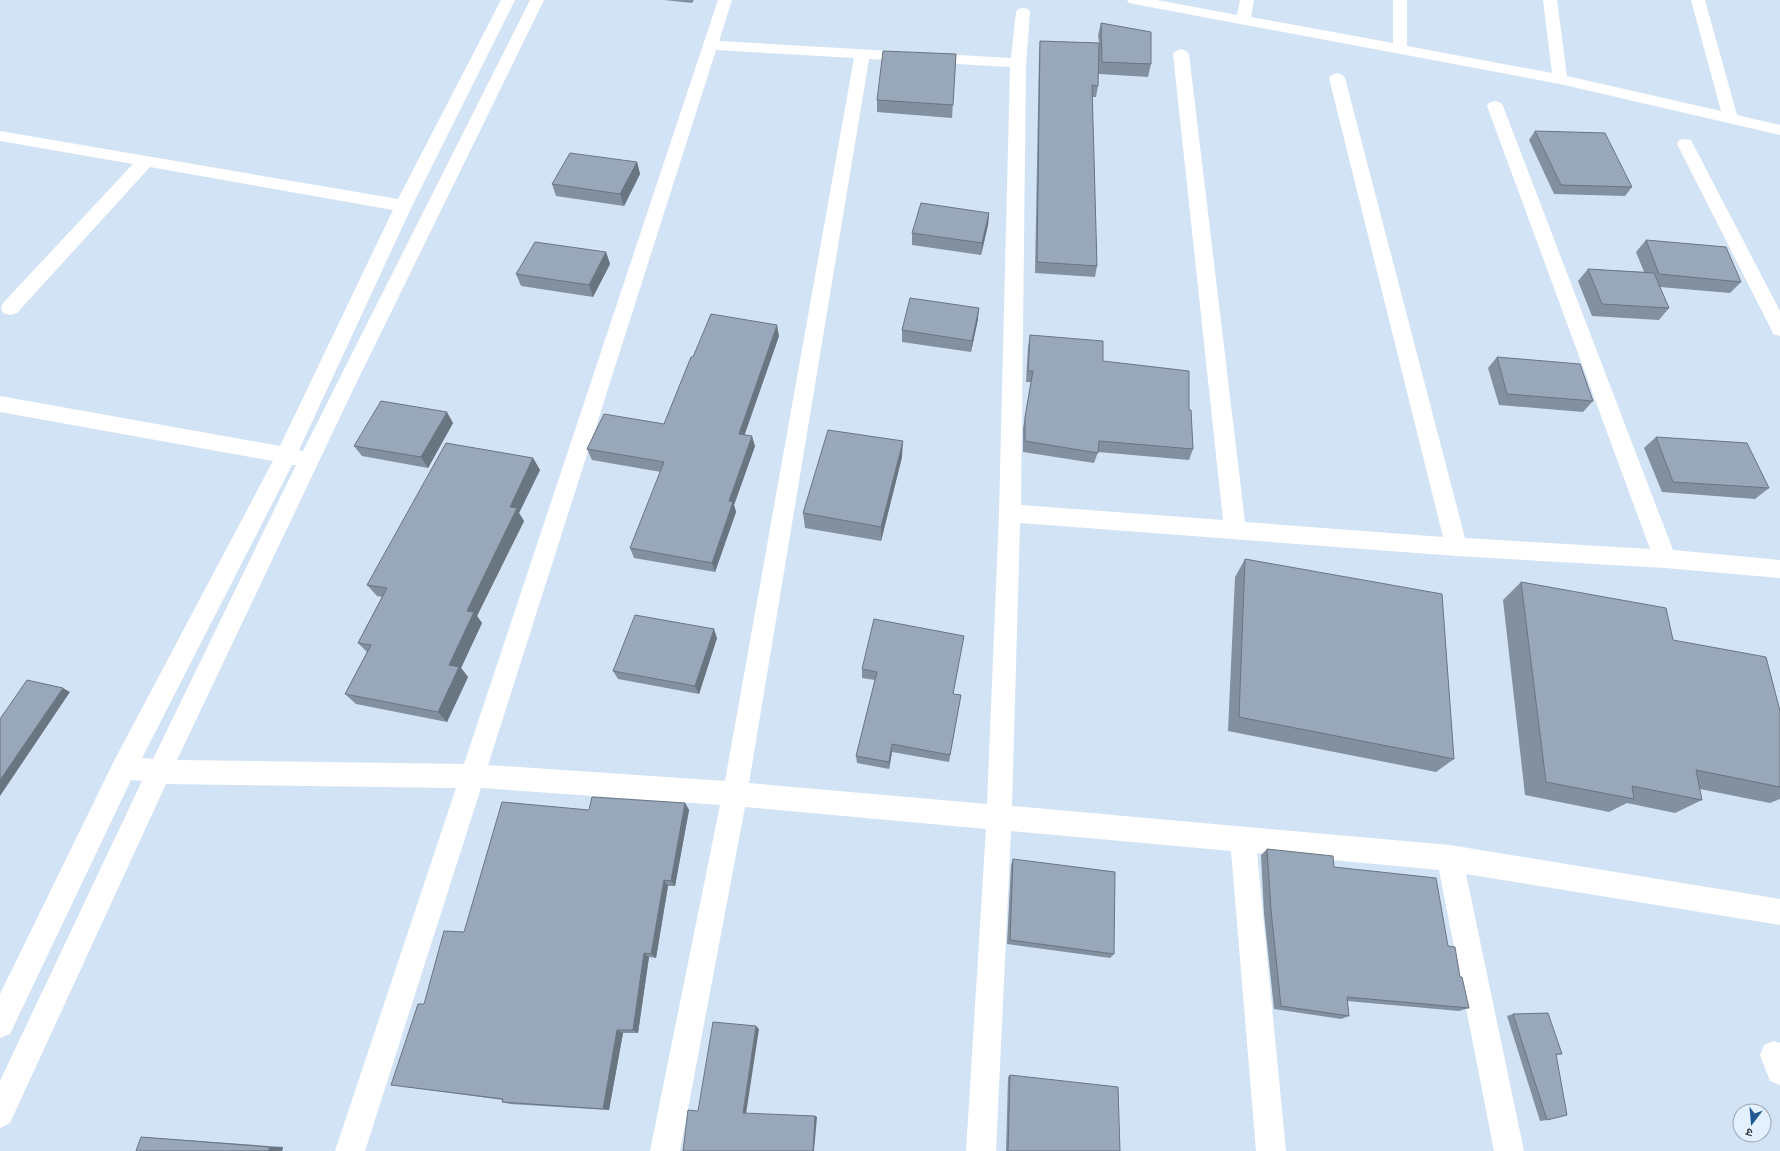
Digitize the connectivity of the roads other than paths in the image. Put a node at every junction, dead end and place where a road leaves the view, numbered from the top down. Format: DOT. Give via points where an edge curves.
graph roads {
  1 [pos="508,0"];
  2 [pos="538,0"];
  3 [pos="725,0"];
  4 [pos="1134,0"];
  5 [pos="1247,0"];
  6 [pos="1400,0"];
  7 [pos="1550,0"];
  8 [pos="1698,0"];
  9 [pos="1023,12"];
  10 [pos="1243,20"];
  11 [pos="710,45"];
  12 [pos="1400,50"];
  13 [pos="862,54"];
  14 [pos="1181,54"];
  15 [pos="1018,63"];
  16 [pos="1337,78"];
  17 [pos="1560,79"];
  18 [pos="1495,106"];
  19 [pos="1730,117"];
  20 [pos="1780,130"];
  21 [pos="0,136"];
  22 [pos="1685,144"];
  23 [pos="146,161"];
  24 [pos="403,206"];
  25 [pos="10,308"];
  26 [pos="1780,329"];
  27 [pos="0,404"];
  28 [pos="286,456"];
  29 [pos="310,459"];
  30 [pos="1010,514"];
  31 [pos="1235,531"];
  32 [pos="1456,547"];
  33 [pos="1665,559"];
  34 [pos="1780,569"];
  35 [pos="124,767"];
  36 [pos="158,772"];
  37 [pos="472,776"];
  38 [pos="735,794"];
  39 [pos="999,817"];
  40 [pos="1243,839"];
  41 [pos="1450,858"];
  42 [pos="1780,912"];
  43 [pos="0,1024"];
  44 [pos="0,1113"];
  45 [pos="350,1151"];
  46 [pos="665,1151"];
  47 [pos="981,1151"];
  48 [pos="1271,1151"];
  49 [pos="1509,1151"];
  1 -- 24 [label="street"];
  2 -- 29 [label="street" via="390,293"];
  3 -- 11 [label="street"];
  4 -- 10 [label="street"];
  5 -- 10 [label="street"];
  6 -- 12 [label="street"];
  7 -- 17 [label="street"];
  8 -- 19 [label="street"];
  9 -- 15 [label="street"];
  10 -- 12 [label="street"];
  11 -- 13 [label="street"];
  11 -- 37 [label="street"];
  12 -- 17 [label="street"];
  13 -- 15 [label="street"];
  13 -- 38 [label="street"];
  14 -- 31 [label="street"];
  15 -- 30 [label="street"];
  16 -- 32 [label="street"];
  17 -- 19 [label="street"];
  18 -- 33 [label="street"];
  19 -- 20 [label="street"];
  21 -- 23 [label="street"];
  22 -- 26 [label="street"];
  23 -- 24 [label="street"];
  23 -- 25 [label="street"];
  24 -- 28 [label="street"];
  27 -- 28 [label="street"];
  28 -- 29 [label="street"];
  28 -- 35 [label="street"];
  29 -- 36 [label="street"];
  30 -- 31 [label="street"];
  30 -- 39 [label="street"];
  31 -- 32 [label="street"];
  32 -- 33 [label="street"];
  33 -- 34 [label="street"];
  35 -- 36 [label="street"];
  35 -- 43 [label="street"];
  36 -- 37 [label="street"];
  36 -- 44 [label="street"];
  37 -- 38 [label="street"];
  37 -- 45 [label="street"];
  38 -- 39 [label="street"];
  38 -- 46 [label="street"];
  39 -- 40 [label="street"];
  39 -- 47 [label="street"];
  40 -- 41 [label="street"];
  40 -- 48 [label="street"];
  41 -- 42 [label="street"];
  41 -- 49 [label="street"];
}
